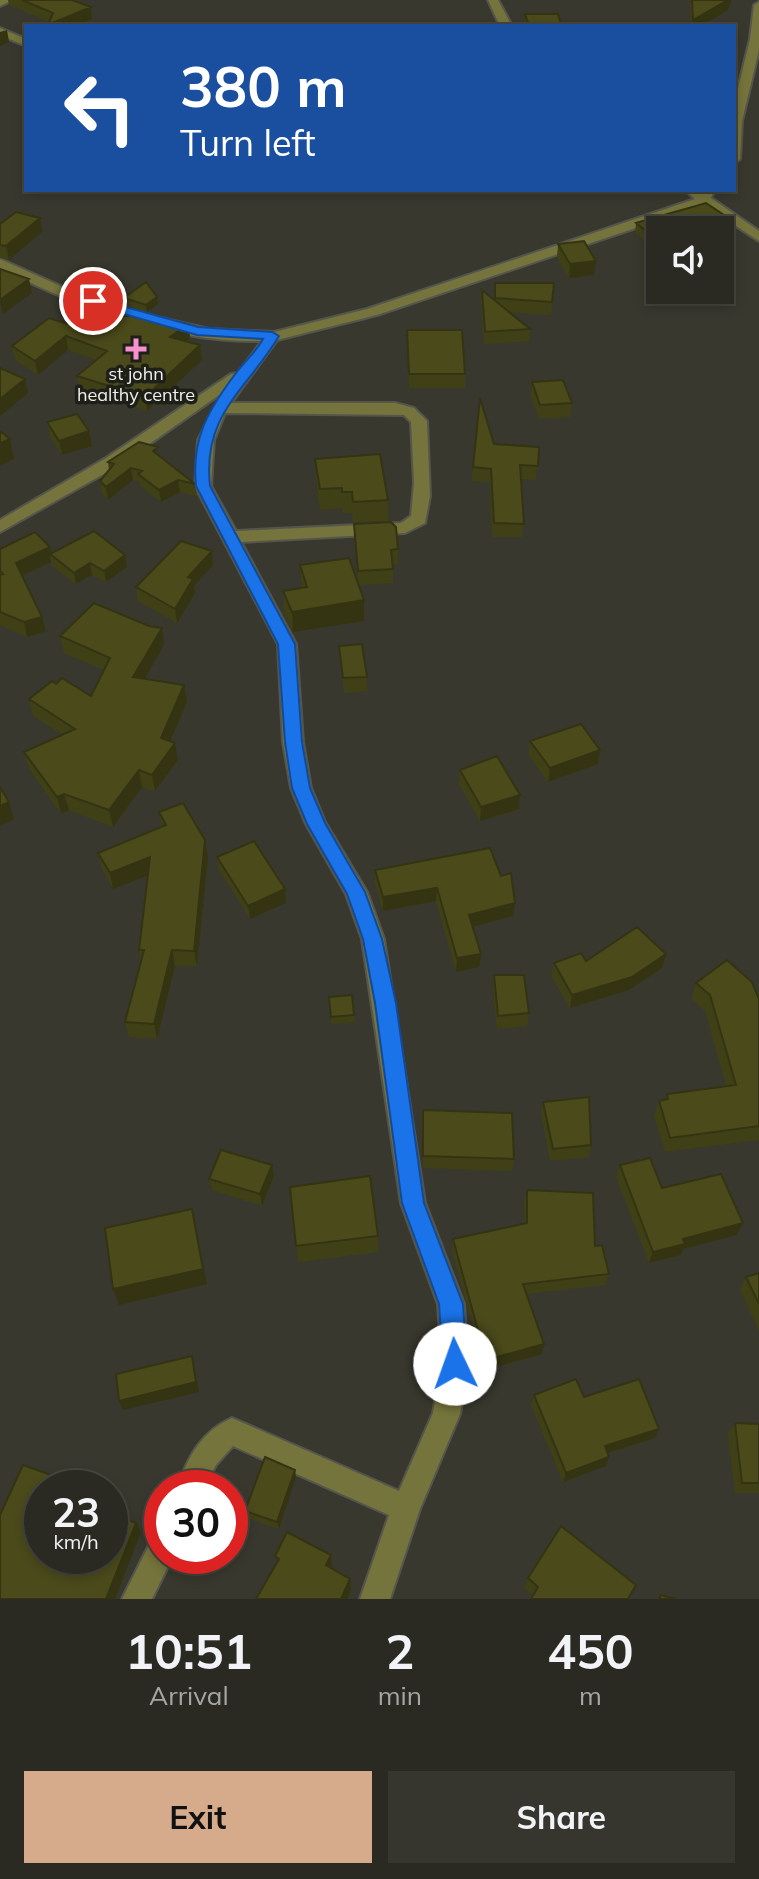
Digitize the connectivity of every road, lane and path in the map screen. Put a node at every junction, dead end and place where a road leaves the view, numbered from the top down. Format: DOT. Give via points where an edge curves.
graph roads {
  1 [pos="8,0"];
  2 [pos="493,0"];
  3 [pos="0,3"];
  4 [pos="759,5"];
  5 [pos="505,24"];
  6 [pos="0,31"];
  7 [pos="24,42"];
  8 [pos="736,121"];
  9 [pos="706,195"];
  10 [pos="759,237"];
  11 [pos="0,263"];
  12 [pos="272,336"];
  13 [pos="242,373"];
  14 [pos="220,408"];
  15 [pos="0,527"];
  16 [pos="231,537"];
  17 [pos="198,1470"];
  18 [pos="406,1508"];
  19 [pos="150,1574"];
  20 [pos="137,1599"];
  21 [pos="375,1599"];
  1 -- 3 [label="street"];
  2 -- 5 [label="street"];
  4 -- 8 [label="street"];
  6 -- 7 [label="street"];
  9 -- 10 [label="street"];
  9 -- 12 [label="street" via="426,293"];
  11 -- 12 [label="street" via="40,284 182,327"];
  12 -- 13 [label="street"];
  13 -- 14 [label="street"];
  13 -- 15 [label="street" via="112,462"];
  14 -- 16 [label="street" via="200,456 203,486"];
  14 -- 16 [label="street" via="395,408 409,411 419,421 423,500 419,519 405,528"];
  16 -- 18 [label="street" via="287,644 301,788 356,892 373,939 413,1203 451,1304 455,1364 446,1414"];
  17 -- 18 [label="street" via="207,1450 232,1432"];
  18 -- 21 [label="street"];
  19 -- 20 [label="street"];
}
